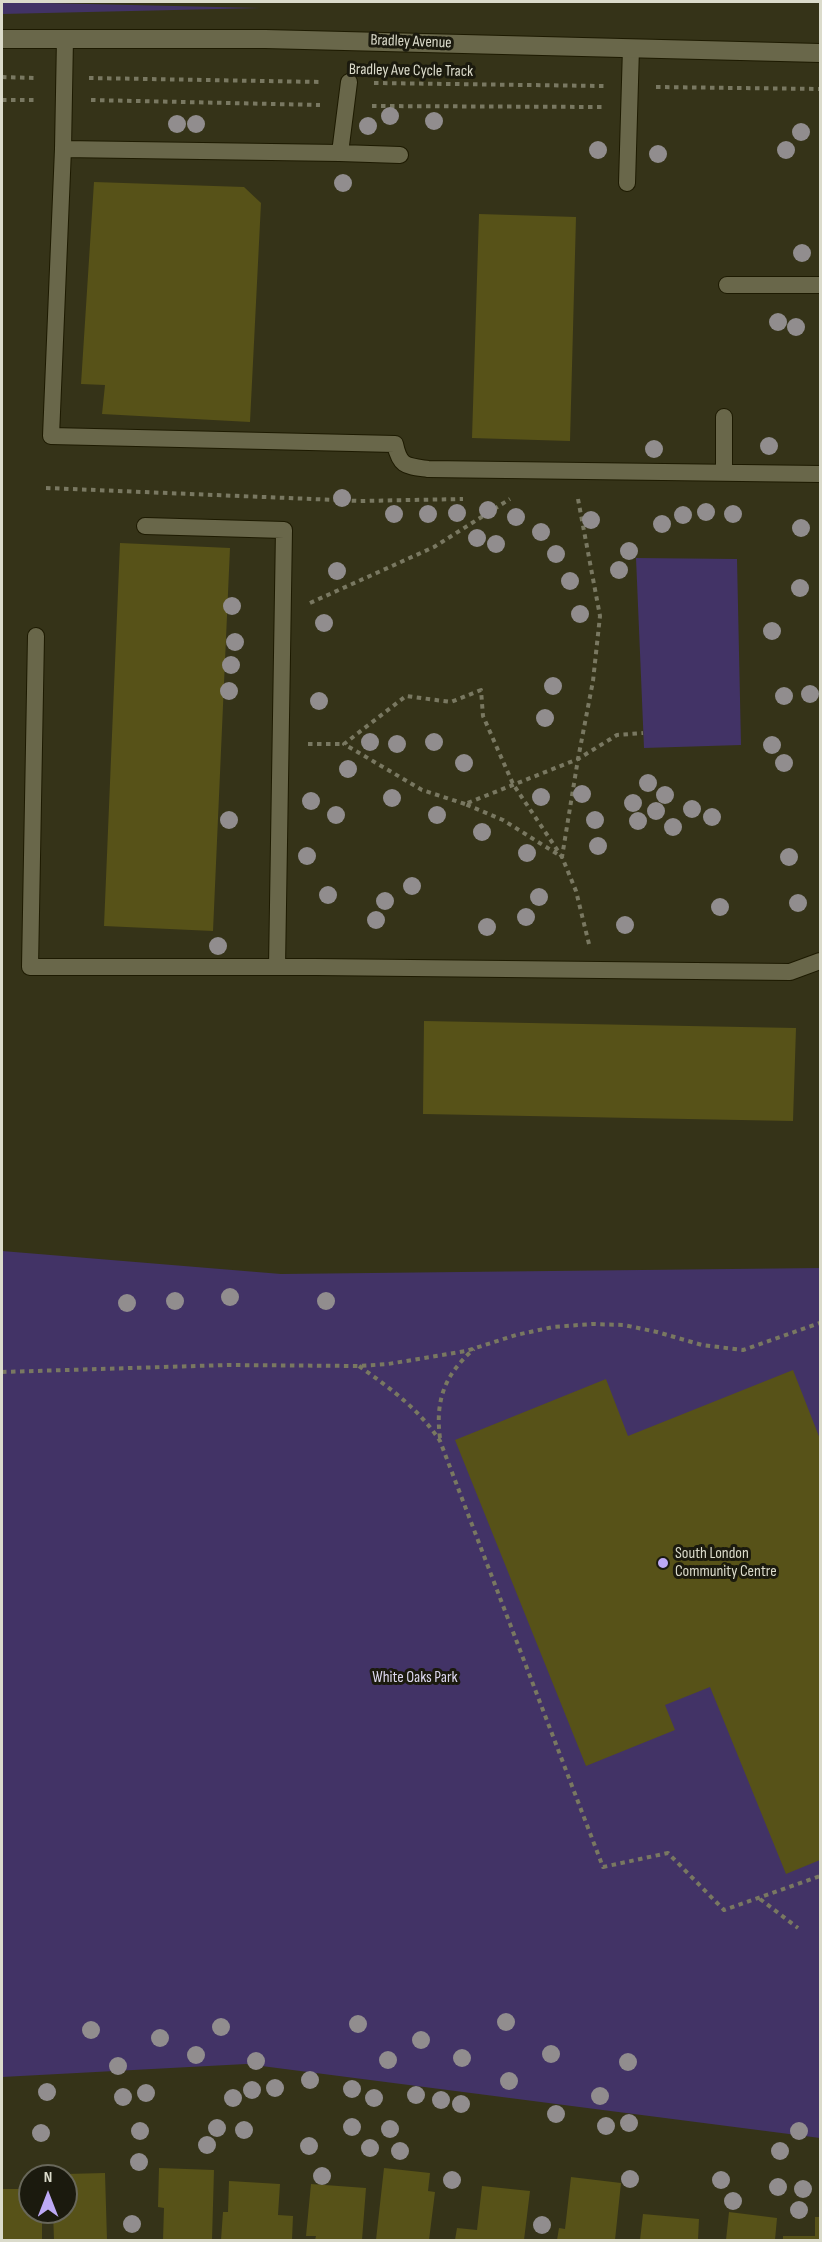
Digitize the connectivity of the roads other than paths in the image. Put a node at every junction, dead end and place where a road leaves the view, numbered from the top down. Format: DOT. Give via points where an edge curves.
graph roads {
  1 [pos="65,38"];
  2 [pos="2,39"];
  3 [pos="631,48"];
  4 [pos="820,53"];
  5 [pos="349,82"];
  6 [pos="63,148"];
  7 [pos="340,153"];
  8 [pos="400,155"];
  9 [pos="627,183"];
  10 [pos="727,285"];
  11 [pos="820,285"];
  12 [pos="724,417"];
  13 [pos="724,472"];
  14 [pos="820,474"];
  15 [pos="145,526"];
  16 [pos="36,636"];
  17 [pos="820,961"];
  18 [pos="277,967"];
  1 -- 2 [label="main road, Bradley Avenue"];
  1 -- 3 [label="main road, Bradley Avenue"];
  1 -- 6 [label="lane"];
  3 -- 4 [label="main road, Bradley Avenue"];
  3 -- 9 [label="lane"];
  5 -- 7 [label="lane"];
  6 -- 7 [label="lane"];
  6 -- 13 [label="lane" via="51,436 394,444 398,458 406,466 428,469"];
  7 -- 8 [label="lane"];
  10 -- 11 [label="lane"];
  12 -- 13 [label="lane"];
  13 -- 14 [label="lane"];
  15 -- 18 [label="lane" via="284,530"];
  16 -- 18 [label="lane" via="30,967"];
  17 -- 18 [label="lane" via="790,972"];
}
